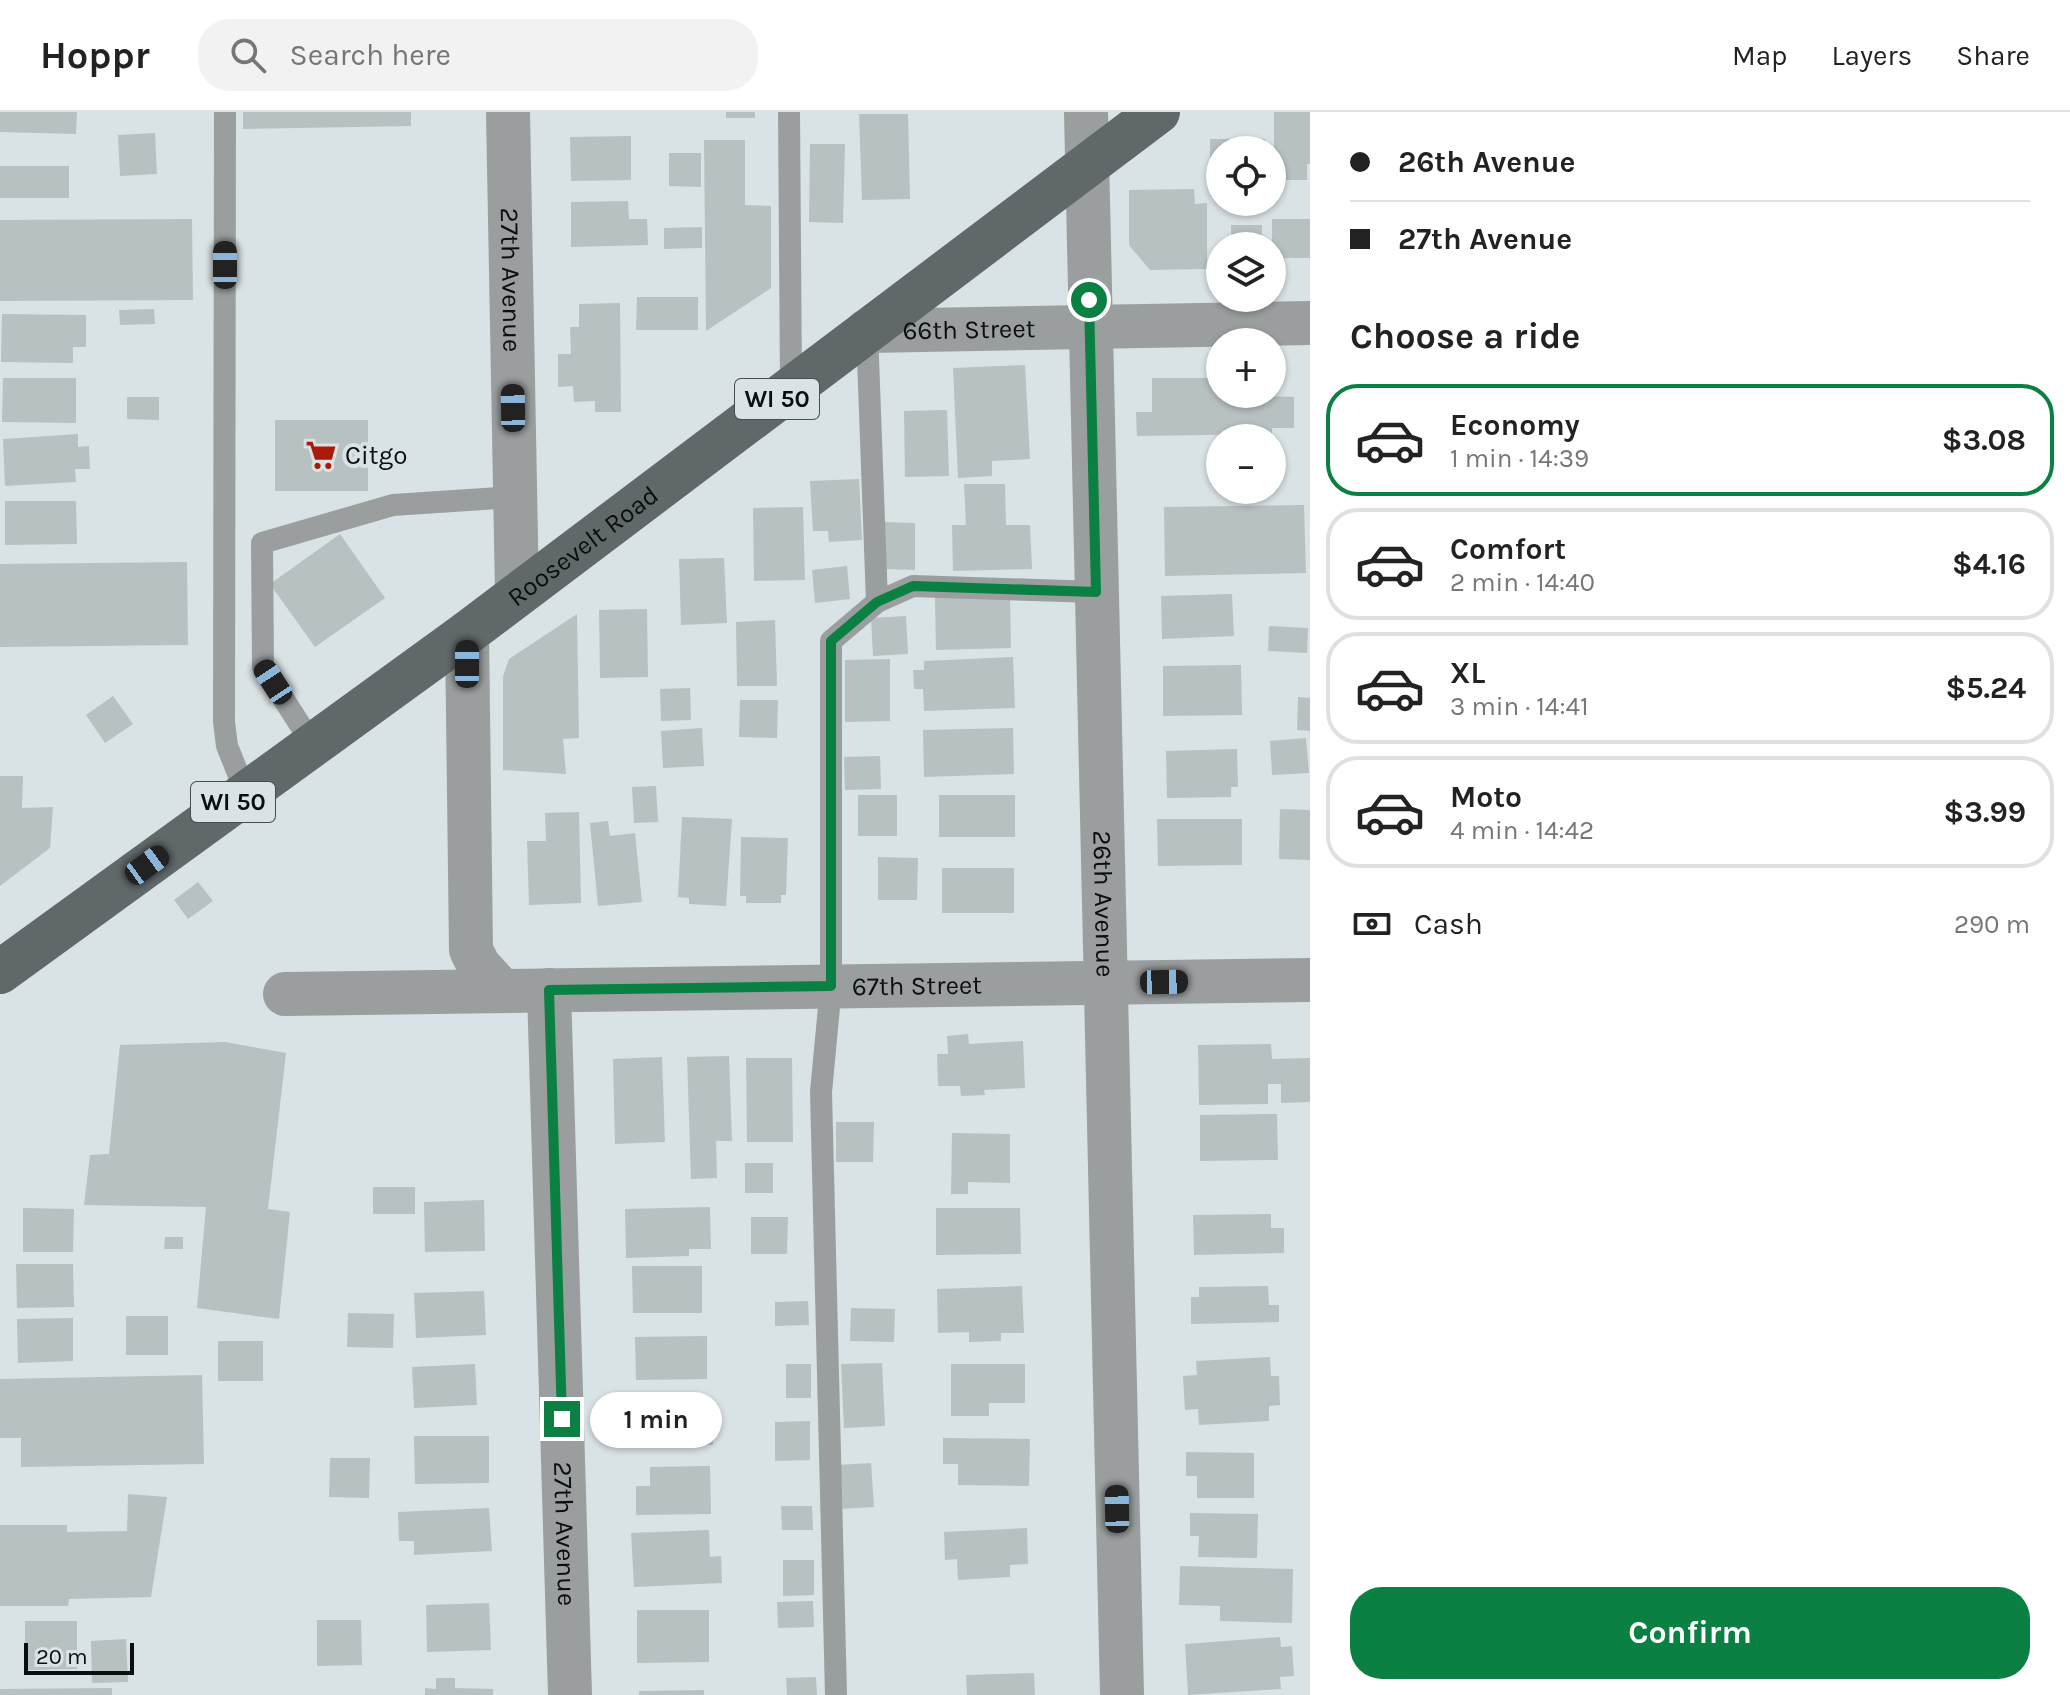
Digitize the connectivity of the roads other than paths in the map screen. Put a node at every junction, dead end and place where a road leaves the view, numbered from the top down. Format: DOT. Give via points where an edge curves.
graph roads {
  1 [pos="225,112"];
  2 [pos="508,112"];
  3 [pos="789,112"];
  4 [pos="1086,112"];
  5 [pos="1158,112"];
  6 [pos="1087,165"];
  7 [pos="1310,323"];
  8 [pos="1089,327"];
  9 [pos="867,331"];
  10 [pos="791,387"];
  11 [pos="515,497"];
  12 [pos="1096,592"];
  13 [pos="517,593"];
  14 [pos="877,602"];
  15 [pos="467,633"];
  16 [pos="313,745"];
  17 [pos="246,793"];
  18 [pos="0,972"];
  19 [pos="1310,980"];
  20 [pos="1106,983"];
  21 [pos="831,986"];
  22 [pos="549,990"];
  23 [pos="502,991"];
  24 [pos="285,994"];
  25 [pos="570,1695"];
  26 [pos="836,1695"];
  27 [pos="1122,1695"];
  1 -- 17 [label="lane" via="224,722 227,746"];
  2 -- 11 [label="street, 27th Avenue"];
  3 -- 10 [label="lane"];
  4 -- 6 [label="street, 26th Avenue"];
  5 -- 6 [label="main road, Roosevelt Road / WI 50"];
  6 -- 8 [label="street, 26th Avenue"];
  6 -- 9 [label="main road, Roosevelt Road / WI 50"];
  7 -- 8 [label="street, 66th Street"];
  8 -- 9 [label="street, 66th Street"];
  8 -- 12 [label="street, 26th Avenue"];
  9 -- 10 [label="main road, Roosevelt Road / WI 50"];
  9 -- 14 [label="lane"];
  10 -- 13 [label="main road, Roosevelt Road / WI 50"];
  11 -- 13 [label="street, 27th Avenue"];
  11 -- 16 [label="lane" via="393,505 262,543 263,667"];
  12 -- 14 [label="lane" via="913,586"];
  12 -- 20 [label="street, 26th Avenue"];
  13 -- 15 [label="main road, Roosevelt Road / WI 50"];
  14 -- 21 [label="lane" via="831,641"];
  15 -- 16 [label="main road, Roosevelt Road / WI 50"];
  15 -- 23 [label="street" via="471,950"];
  16 -- 17 [label="main road, Roosevelt Road / WI 50"];
  17 -- 18 [label="main road, Roosevelt Road / WI 50"];
  19 -- 20 [label="street, 67th Street"];
  20 -- 21 [label="street, 67th Street"];
  20 -- 27 [label="street, 26th Avenue"];
  21 -- 22 [label="street, 67th Street"];
  21 -- 26 [label="lane" via="821,1092"];
  22 -- 23 [label="street, 67th Street"];
  22 -- 25 [label="street, 27th Avenue"];
  23 -- 24 [label="street, 67th Street"];
}
